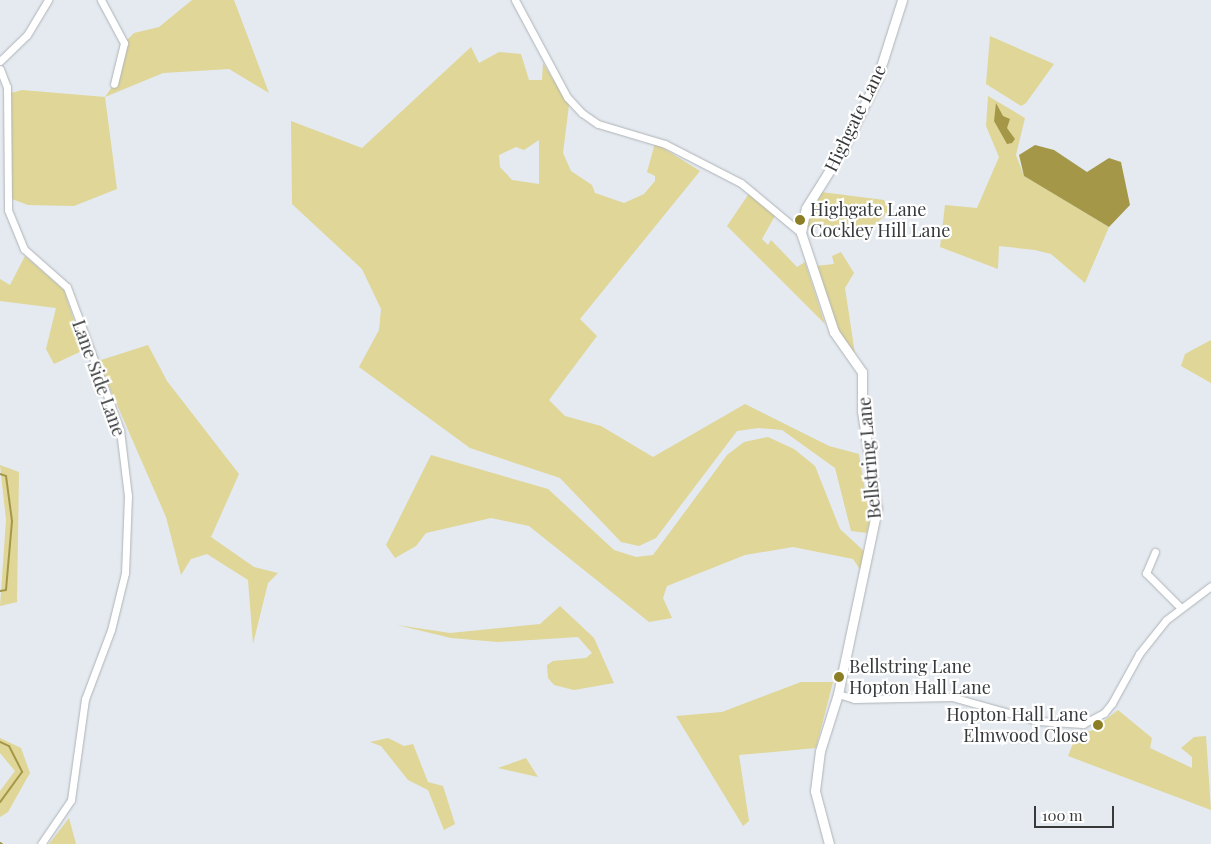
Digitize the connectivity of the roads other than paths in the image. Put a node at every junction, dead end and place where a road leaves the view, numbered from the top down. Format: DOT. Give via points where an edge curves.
graph roads {
  1 [pos="48,0"];
  2 [pos="514,0"];
  3 [pos="902,0"];
  4 [pos="105,1"];
  5 [pos="0,60"];
  6 [pos="0,70"];
  7 [pos="114,84"];
  8 [pos="801,233"];
  9 [pos="1155,552"];
  10 [pos="1211,586"];
  11 [pos="1180,607"];
  12 [pos="838,694"];
  13 [pos="41,844"];
  14 [pos="829,844"];
  1 -- 5 [label="street" via="26,35"];
  2 -- 8 [label="street" via="567,97 582,113 598,124 665,144 741,183"];
  3 -- 8 [label="main road, Highgate Lane" via="877,79 843,149 806,208"];
  4 -- 7 [label="street" via="124,43"];
  6 -- 13 [label="street, Lane Side Lane" via="7,87 8,210 24,249 67,287 120,430 128,496 125,572 111,630 85,699 71,800"];
  8 -- 12 [label="main road, Bellstring Lane" via="834,332 862,372 862,411 877,509"];
  9 -- 11 [label="street" via="1146,573"];
  10 -- 11 [label="street"];
  11 -- 12 [label="street" via="1139,654 1104,713 1083,724 1036,721 952,697 854,699"];
  12 -- 14 [label="main road, Bellstring Lane" via="820,751 815,791"];
}
